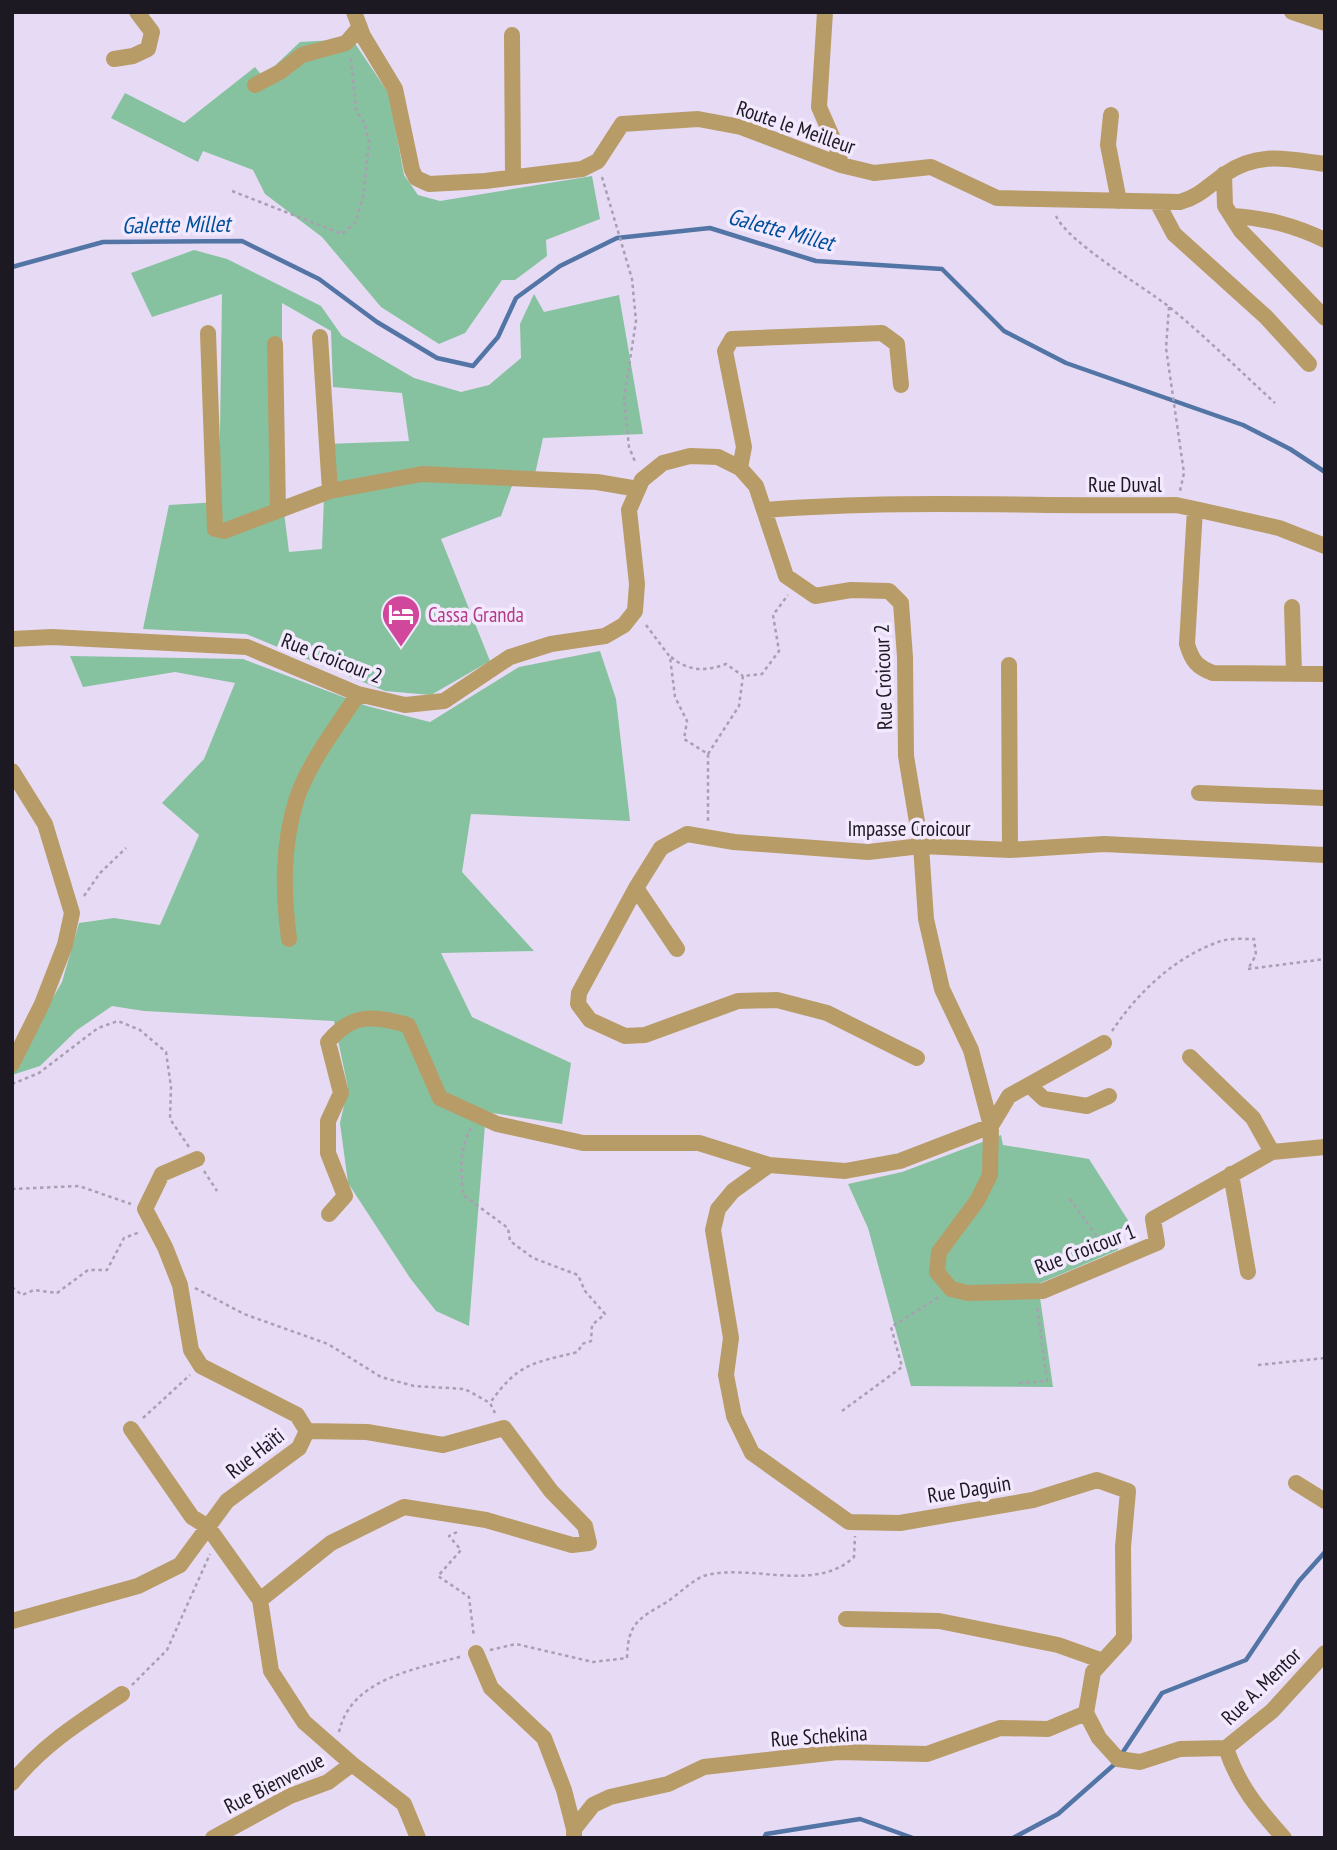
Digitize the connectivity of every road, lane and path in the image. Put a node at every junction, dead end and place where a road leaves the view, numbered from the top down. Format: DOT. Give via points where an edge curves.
graph roads {
  1 [pos="137,12"];
  2 [pos="825,12"];
  3 [pos="1292,12"];
  4 [pos="1325,23"];
  5 [pos="359,25"];
  6 [pos="512,35"];
  7 [pos="114,59"];
  8 [pos="255,85"];
  9 [pos="1111,115"];
  10 [pos="598,161"];
  11 [pos="1325,164"];
  12 [pos="841,165"];
  13 [pos="1224,174"];
  14 [pos="513,177"];
  15 [pos="232,191"];
  16 [pos="1049,200"];
  17 [pos="1119,201"];
  18 [pos="1157,202"];
  19 [pos="1228,211"];
  20 [pos="1325,240"];
  21 [pos="1169,307"];
  22 [pos="1325,318"];
  23 [pos="208,333"];
  24 [pos="320,337"];
  25 [pos="275,344"];
  26 [pos="1309,364"];
  27 [pos="901,386"];
  28 [pos="1275,403"];
  29 [pos="740,468"];
  30 [pos="640,485"];
  31 [pos="330,491"];
  32 [pos="1176,505"];
  33 [pos="1195,509"];
  34 [pos="278,510"];
  35 [pos="766,510"];
  36 [pos="1325,546"];
  37 [pos="795,585"];
  38 [pos="1292,607"];
  39 [pos="635,611"];
  40 [pos="12,639"];
  41 [pos="670,657"];
  42 [pos="1009,665"];
  43 [pos="1294,674"];
  44 [pos="1325,674"];
  45 [pos="743,676"];
  46 [pos="358,694"];
  47 [pos="708,754"];
  48 [pos="12,771"];
  49 [pos="1199,793"];
  50 [pos="1325,798"];
  51 [pos="708,837"];
  52 [pos="921,846"];
  53 [pos="126,848"];
  54 [pos="1010,850"];
  55 [pos="1325,855"];
  56 [pos="636,888"];
  57 [pos="72,913"];
  58 [pos="289,939"];
  59 [pos="677,949"];
  60 [pos="1325,959"];
  61 [pos="1104,1043"];
  62 [pos="1190,1057"];
  63 [pos="917,1058"];
  64 [pos="12,1063"];
  65 [pos="12,1084"];
  66 [pos="1029,1085"];
  67 [pos="1110,1096"];
  68 [pos="478,1116"];
  69 [pos="991,1126"];
  70 [pos="1325,1147"];
  71 [pos="1272,1152"];
  72 [pos="197,1158"];
  73 [pos="769,1165"];
  74 [pos="1231,1174"];
  75 [pos="12,1189"];
  76 [pos="218,1191"];
  77 [pos="1070,1199"];
  78 [pos="148,1214"];
  79 [pos="329,1214"];
  80 [pos="1116,1262"];
  81 [pos="1248,1272"];
  82 [pos="180,1285"];
  83 [pos="12,1287"];
  84 [pos="951,1290"];
  85 [pos="1035,1291"];
  86 [pos="1325,1358"];
  87 [pos="1258,1365"];
  88 [pos="201,1366"];
  89 [pos="1019,1383"];
  90 [pos="490,1403"];
  91 [pos="842,1410"];
  92 [pos="504,1428"];
  93 [pos="131,1429"];
  94 [pos="307,1431"];
  95 [pos="1296,1483"];
  96 [pos="1325,1501"];
  97 [pos="856,1522"];
  98 [pos="461,1531"];
  99 [pos="212,1533"];
  100 [pos="260,1600"];
  101 [pos="846,1619"];
  102 [pos="12,1621"];
  103 [pos="476,1653"];
  104 [pos="1325,1653"];
  105 [pos="1103,1661"];
  106 [pos="122,1694"];
  107 [pos="1086,1713"];
  108 [pos="335,1748"];
  109 [pos="1226,1748"];
  110 [pos="352,1764"];
  111 [pos="12,1783"];
  112 [pos="574,1833"];
  113 [pos="213,1838"];
  114 [pos="418,1838"];
  115 [pos="1284,1838"];
  1 -- 7 [label="street" via="152,32 148,49"];
  2 -- 12 [label="street" via="819,107"];
  3 -- 4 [label="street"];
  5 -- 8 [label="street" via="346,43 302,55"];
  5 -- 14 [label="street" via="395,89 416,178 429,184"];
  5 -- 15 [label="path" via="351,58 356,110 369,143 363,198 355,223 342,234"];
  6 -- 14 [label="street"];
  9 -- 17 [label="street" via="1108,145"];
  10 -- 12 [label="street, Route le Meilleur" via="622,124 698,119 741,127"];
  10 -- 14 [label="street" via="582,169"];
  10 -- 30 [label="path" via="632,279 636,321 624,399 629,447"];
  11 -- 13 [label="street, Route le Meilleur" via="1251,159"];
  12 -- 16 [label="street, Route le Meilleur" via="874,173 932,167 997,198"];
  13 -- 18 [label="street, Route le Meilleur" via="1196,198"];
  13 -- 19 [label="street"];
  16 -- 17 [label="street, Route le Meilleur"];
  16 -- 21 [label="path" via="1060,223"];
  17 -- 18 [label="street, Route le Meilleur"];
  18 -- 26 [label="street" via="1174,234 1266,317"];
  19 -- 20 [label="street" via="1293,225"];
  19 -- 22 [label="street" via="1269,263"];
  21 -- 28 [label="path"];
  21 -- 32 [label="path" via="1166,348 1184,473"];
  23 -- 34 [label="street" via="212,524 225,531"];
  24 -- 31 [label="street"];
  25 -- 34 [label="street"];
  27 -- 29 [label="street" via="897,344 882,333 732,339 725,351 744,447"];
  29 -- 30 [label="street" via="718,457 690,456 663,463"];
  29 -- 35 [label="street" via="756,486"];
  30 -- 31 [label="street" via="422,474"];
  30 -- 39 [label="street" via="629,510 637,584"];
  31 -- 34 [label="street"];
  32 -- 33 [label="street, Rue Duval"];
  32 -- 35 [label="street, Rue Duval" via="855,502"];
  33 -- 36 [label="street, Rue Duval" via="1279,528"];
  33 -- 43 [label="street" via="1187,644 1191,659 1213,673"];
  35 -- 37 [label="street" via="786,576"];
  37 -- 45 [label="path" via="773,615 779,651 762,674"];
  37 -- 52 [label="street, Rue Croicour 2" via="815,596 851,590 889,591 901,603 905,756"];
  38 -- 43 [label="street"];
  39 -- 41 [label="path"];
  39 -- 46 [label="street, Rue Croicour 2" via="624,625 605,636 510,657 443,701 405,705"];
  40 -- 46 [label="street, Rue Croicour 2" via="247,647"];
  41 -- 45 [label="path" via="684,668 713,669 726,664"];
  41 -- 47 [label="path" via="675,697 687,721 684,739"];
  42 -- 54 [label="street"];
  43 -- 44 [label="street"];
  45 -- 47 [label="path" via="739,706"];
  46 -- 58 [label="street" via="296,800 286,852"];
  47 -- 51 [label="path"];
  48 -- 57 [label="street" via="45,824"];
  49 -- 50 [label="street"];
  51 -- 52 [label="street, Impasse Croicour" via="868,852"];
  51 -- 56 [label="street, Impasse Croicour" via="687,834 660,848"];
  52 -- 54 [label="street, Impasse Croicour"];
  52 -- 69 [label="street" via="926,919 942,989 971,1050"];
  53 -- 57 [label="path" via="100,873"];
  54 -- 55 [label="street, Impasse Croicour" via="1104,844"];
  56 -- 59 [label="street"];
  56 -- 63 [label="street, Impasse Croicour" via="579,993 578,1004 590,1020 625,1036 645,1035 738,1000 777,1000 827,1013"];
  57 -- 64 [label="street" via="42,1004"];
  60 -- 61 [label="path" via="1248,969 1256,955 1254,939 1223,940 1185,958 1151,983"];
  61 -- 66 [label="street"];
  62 -- 71 [label="street" via="1253,1118"];
  65 -- 72 [label="path" via="39,1073 98,1028 118,1021 140,1030 166,1052 170,1119"];
  66 -- 67 [label="street" via="1044,1098 1087,1106"];
  66 -- 69 [label="street" via="1009,1096"];
  68 -- 73 [label="street" via="583,1143 699,1143"];
  68 -- 79 [label="street" via="440,1098 408,1025 375,1016 341,1026 328,1042 341,1093 328,1121 328,1153 345,1196"];
  68 -- 90 [label="path" via="465,1139 460,1167 463,1195 508,1228 510,1241 533,1258 578,1275 584,1291 605,1314 592,1325 591,1341 582,1344 578,1352 529,1364 507,1378"];
  69 -- 73 [label="street" via="901,1161 845,1171"];
  69 -- 84 [label="street" via="990,1175 977,1201 939,1252 937,1272"];
  70 -- 71 [label="street, Rue Croicour 1"];
  71 -- 74 [label="street, Rue Croicour 1"];
  72 -- 76 [label="path"];
  72 -- 78 [label="street" via="162,1174"];
  73 -- 97 [label="street, Rue Daguin" via="733,1191 718,1209 713,1230 731,1338 726,1375 734,1416 752,1453 849,1522"];
  74 -- 80 [label="street, Rue Croicour 1" via="1153,1219 1157,1243"];
  74 -- 81 [label="street"];
  75 -- 78 [label="path" via="79,1186"];
  77 -- 80 [label="path"];
  78 -- 82 [label="street"];
  78 -- 83 [label="path" via="137,1236 124,1238 107,1270 88,1270 57,1293 34,1290 22,1296"];
  80 -- 85 [label="street, Rue Croicour 1"];
  82 -- 88 [label="street" via="191,1350"];
  82 -- 90 [label="path" via="328,1344 381,1377 465,1389"];
  84 -- 85 [label="street, Rue Croicour 1"];
  84 -- 91 [label="path" via="891,1327 902,1367"];
  85 -- 89 [label="path" via="1047,1381"];
  86 -- 87 [label="path"];
  88 -- 93 [label="path"];
  88 -- 94 [label="street, Rue Haïti" via="298,1415"];
  90 -- 92 [label="path"];
  92 -- 94 [label="street" via="443,1445 367,1432"];
  92 -- 100 [label="street" via="551,1491 585,1525 590,1543 572,1545 486,1520 404,1507 331,1543"];
  93 -- 99 [label="street" via="192,1517"];
  94 -- 99 [label="street, Rue Haïti" via="299,1448 227,1501"];
  95 -- 96 [label="street"];
  97 -- 103 [label="path" via="854,1557 840,1570 706,1575 640,1618 628,1634 627,1658 593,1662 516,1644"];
  97 -- 105 [label="street, Rue Daguin" via="900,1523 1033,1500 1097,1480 1128,1491 1124,1638"];
  98 -- 103 [label="path" via="449,1536 461,1550 438,1576 469,1597"];
  99 -- 100 [label="street"];
  99 -- 102 [label="street, Rue Haïti" via="180,1564 138,1586"];
  99 -- 106 [label="path" via="167,1650"];
  100 -- 108 [label="street" via="271,1671 304,1722"];
  101 -- 105 [label="street" via="939,1621 1058,1645"];
  103 -- 108 [label="path" via="405,1672 366,1689 342,1717"];
  103 -- 112 [label="street" via="491,1688 544,1738"];
  104 -- 109 [label="street, Rue A. Mentor" via="1272,1711"];
  105 -- 107 [label="street, Rue Daguin" via="1093,1672"];
  106 -- 111 [label="street" via="61,1733"];
  107 -- 109 [label="street" via="1099,1738 1118,1759 1140,1762 1180,1749"];
  107 -- 112 [label="street, Rue Schekina" via="1048,1729 1000,1728 927,1755 838,1752 704,1767 668,1784 593,1805"];
  108 -- 110 [label="street"];
  109 -- 115 [label="street" via="1249,1799"];
  110 -- 113 [label="street, Rue Bienvenue" via="328,1782 289,1797"];
  110 -- 114 [label="street" via="404,1804"];
}
